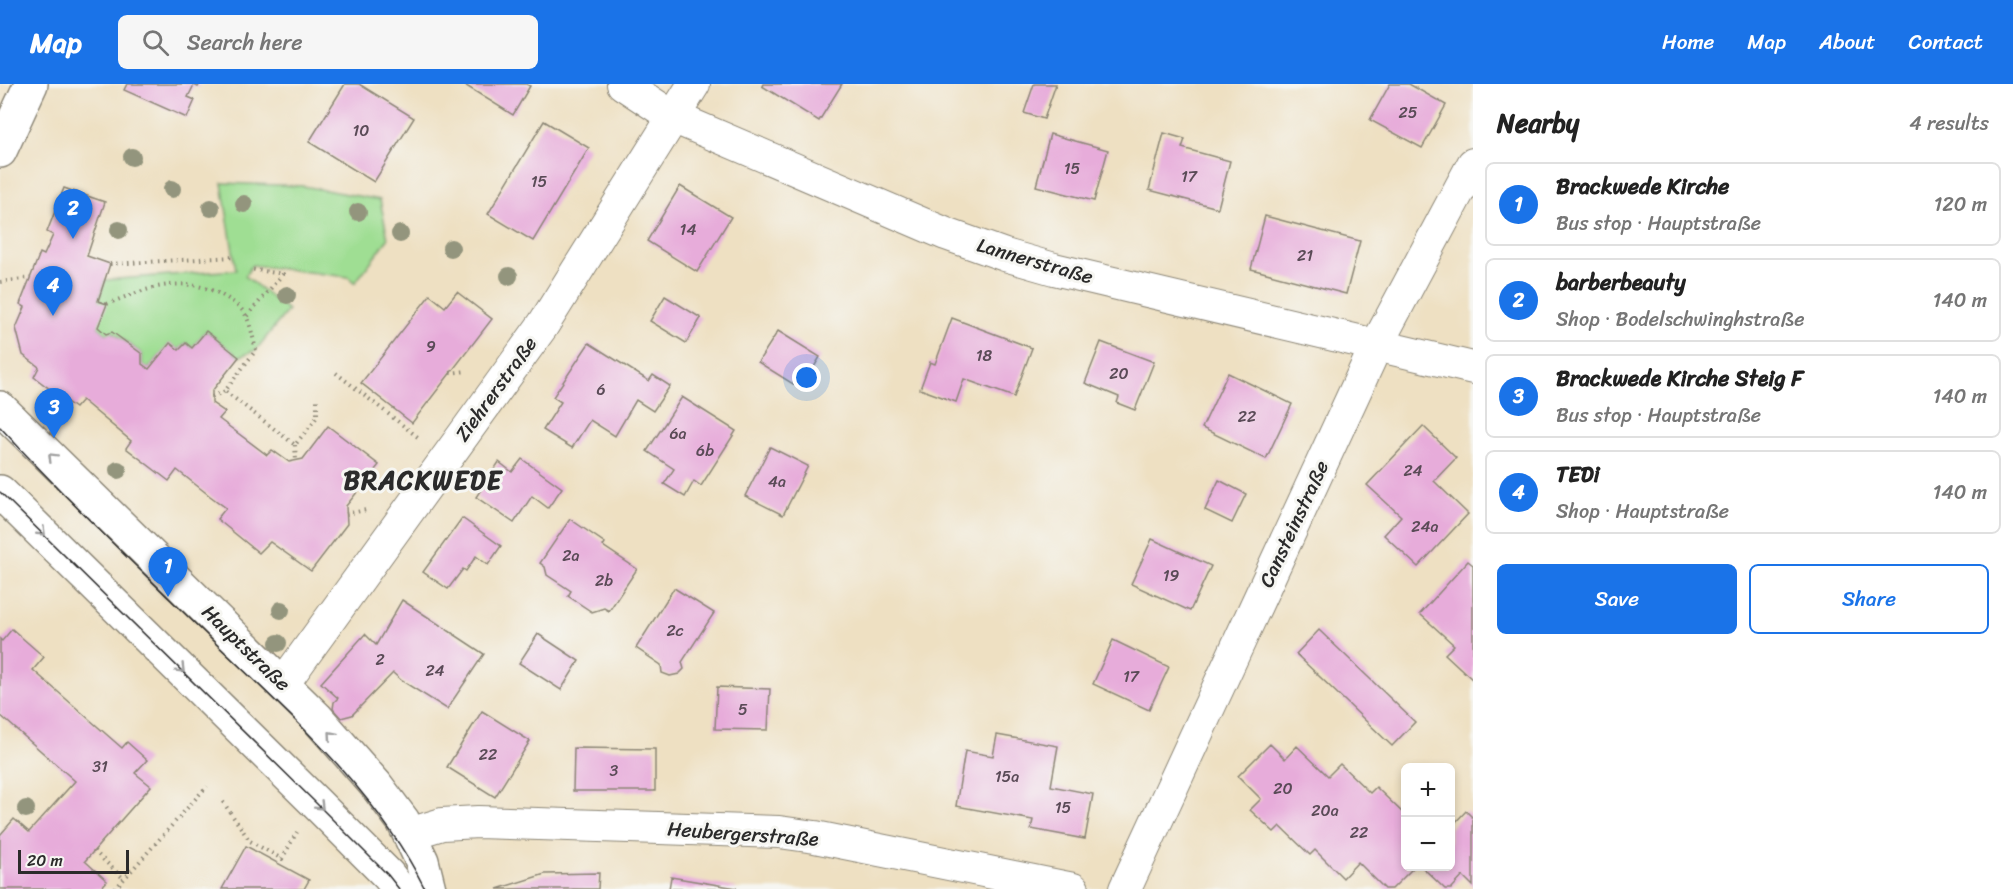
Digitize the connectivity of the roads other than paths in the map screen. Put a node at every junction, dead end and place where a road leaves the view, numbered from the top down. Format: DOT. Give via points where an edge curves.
graph roads {
  1 [pos="31,84"];
  2 [pos="623,84"];
  3 [pos="694,84"];
  4 [pos="673,117"];
  5 [pos="0,151"];
  6 [pos="1473,164"];
  7 [pos="1376,346"];
  8 [pos="1473,368"];
  9 [pos="0,408"];
  10 [pos="0,492"];
  11 [pos="283,684"];
  12 [pos="409,834"];
  13 [pos="399,889"];
  14 [pos="429,889"];
  15 [pos="1073,889"];
  16 [pos="1125,889"];
  1 -- 5 [label="street"];
  2 -- 4 [label="street, Lannerstraße"];
  3 -- 4 [label="street, Ziehrerstraße"];
  4 -- 7 [label="street, Lannerstraße" via="946,234 1005,255"];
  4 -- 11 [label="street, Ziehrerstraße" via="543,325"];
  6 -- 7 [label="street, Cansteinstraße"];
  7 -- 8 [label="street, Lannerstraße"];
  7 -- 16 [label="street, Cansteinstraße"];
  11 -- 9 [label="street, Hauptstraße, one-way"];
  10 -- 13 [label="street, one-way"];
  12 -- 11 [label="street, Hauptstraße, one-way" via="376,785"];
  12 -- 14 [label="street, Hauptstraße"];
  12 -- 15 [label="street, Heubergerstraße" via="442,824 478,822 779,832"];
}
